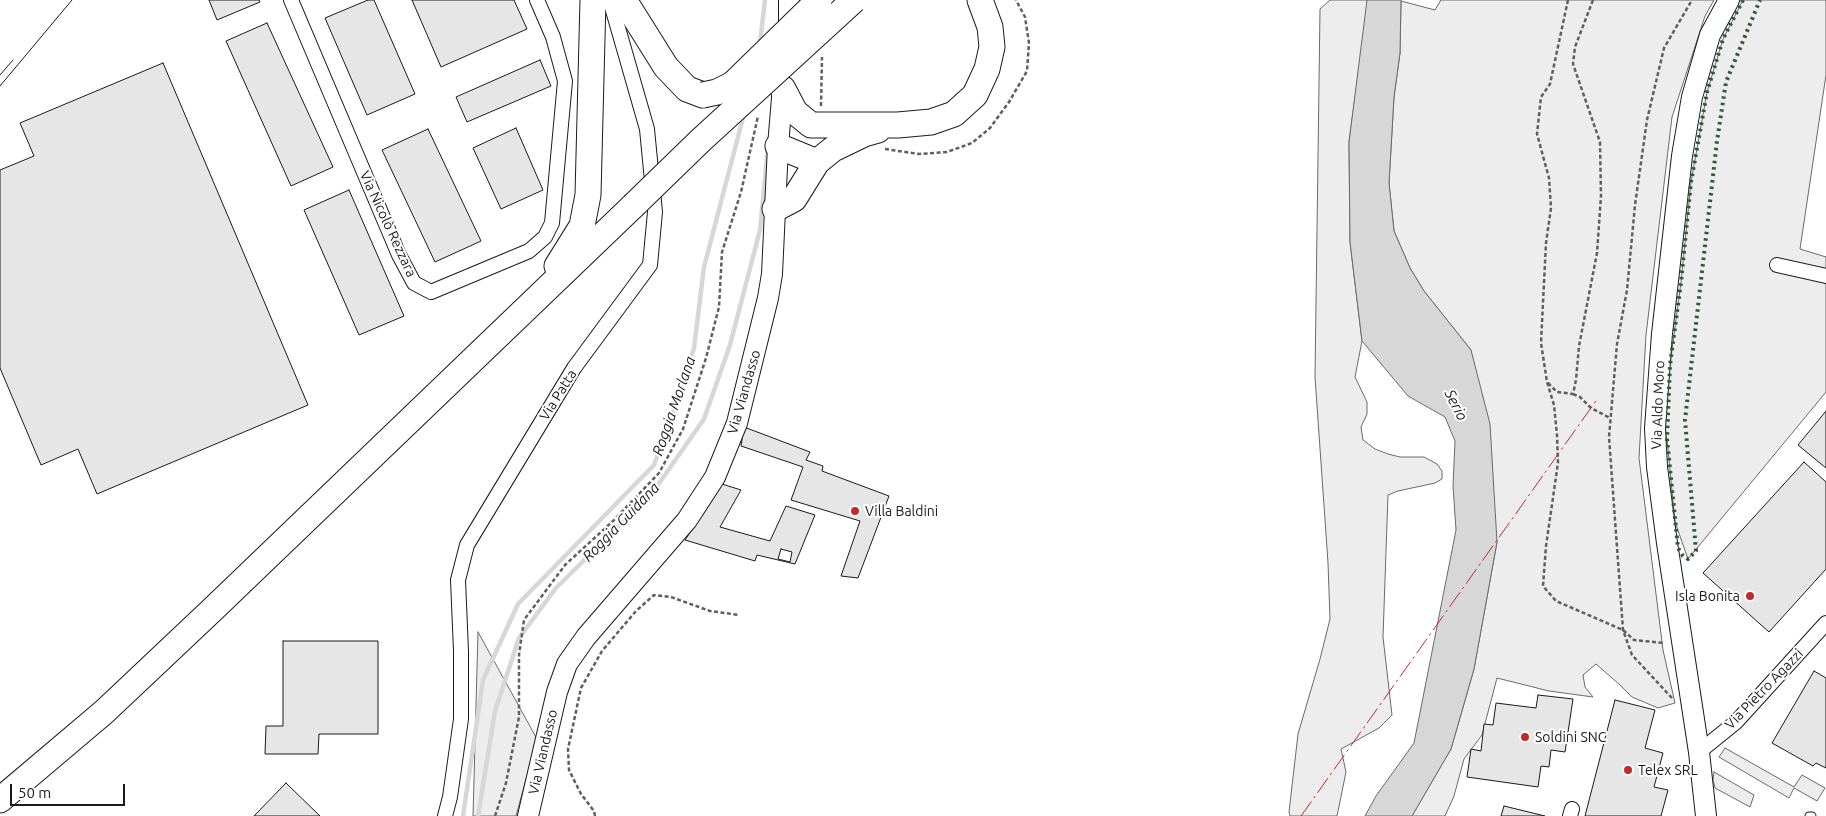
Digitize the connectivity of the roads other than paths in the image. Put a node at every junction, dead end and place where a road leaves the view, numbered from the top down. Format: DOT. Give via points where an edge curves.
graph roads {
  1 [pos="291,0"];
  2 [pos="537,0"];
  3 [pos="593,0"];
  4 [pos="610,0"];
  5 [pos="624,0"];
  6 [pos="789,0"];
  7 [pos="819,0"];
  8 [pos="835,0"];
  9 [pos="854,0"];
  10 [pos="980,0"];
  11 [pos="1729,0"];
  12 [pos="783,89"];
  13 [pos="816,125"];
  14 [pos="898,125"];
  15 [pos="701,140"];
  16 [pos="778,146"];
  17 [pos="817,162"];
  18 [pos="775,209"];
  19 [pos="1776,265"];
  20 [pos="1826,276"];
  21 [pos="517,317"];
  22 [pos="1826,623"];
  23 [pos="1699,752"];
  24 [pos="0,800"];
  25 [pos="446,816"];
  26 [pos="528,816"];
  27 [pos="1706,816"];
  1 -- 2 [label="street, Via Nicolò Rezzara" via="399,255 414,282 431,292 529,251 545,237 552,223 565,81 553,37"];
  3 -- 21 [label="highway" via="588,195 582,226 564,256"];
  4 -- 25 [label="street, Via Patta" via="647,129 655,212 650,265 574,368 467,545 458,580 461,719"];
  5 -- 7 [label="highway, bridge" via="666,67 687,89 703,95 733,84"];
  6 -- 12 [label="street, Via Viandasso"];
  8 -- 15 [label="highway, bridge"];
  9 -- 15 [label="highway, bridge"];
  10 -- 14 [label="highway" via="990,27 992,47 987,69 975,95 954,114 931,122"];
  11 -- 23 [label="street, Via Aldo Moro" via="1710,35 1692,97 1682,156 1656,398 1657,467"];
  12 -- 13 [label="highway" via="795,112"];
  12 -- 16 [label="street, Via Viandasso"];
  13 -- 14 [label="highway"];
  13 -- 16 [label="highway" via="792,134"];
  14 -- 17 [label="highway" via="864,134"];
  15 -- 21 [label="highway, bridge"];
  16 -- 17 [label="highway"];
  16 -- 18 [label="street, Via Viandasso"];
  17 -- 18 [label="highway" via="794,199"];
  18 -- 26 [label="street, Via Viandasso" via="768,298 733,432 715,477 687,520 586,637 567,664 556,692"];
  19 -- 20 [label="street"];
  21 -- 24 [label="highway" via="104,712"];
  22 -- 23 [label="street, Via Pietro Agazzi" via="1736,722"];
  23 -- 27 [label="street, Via Aldo Moro"];
}
